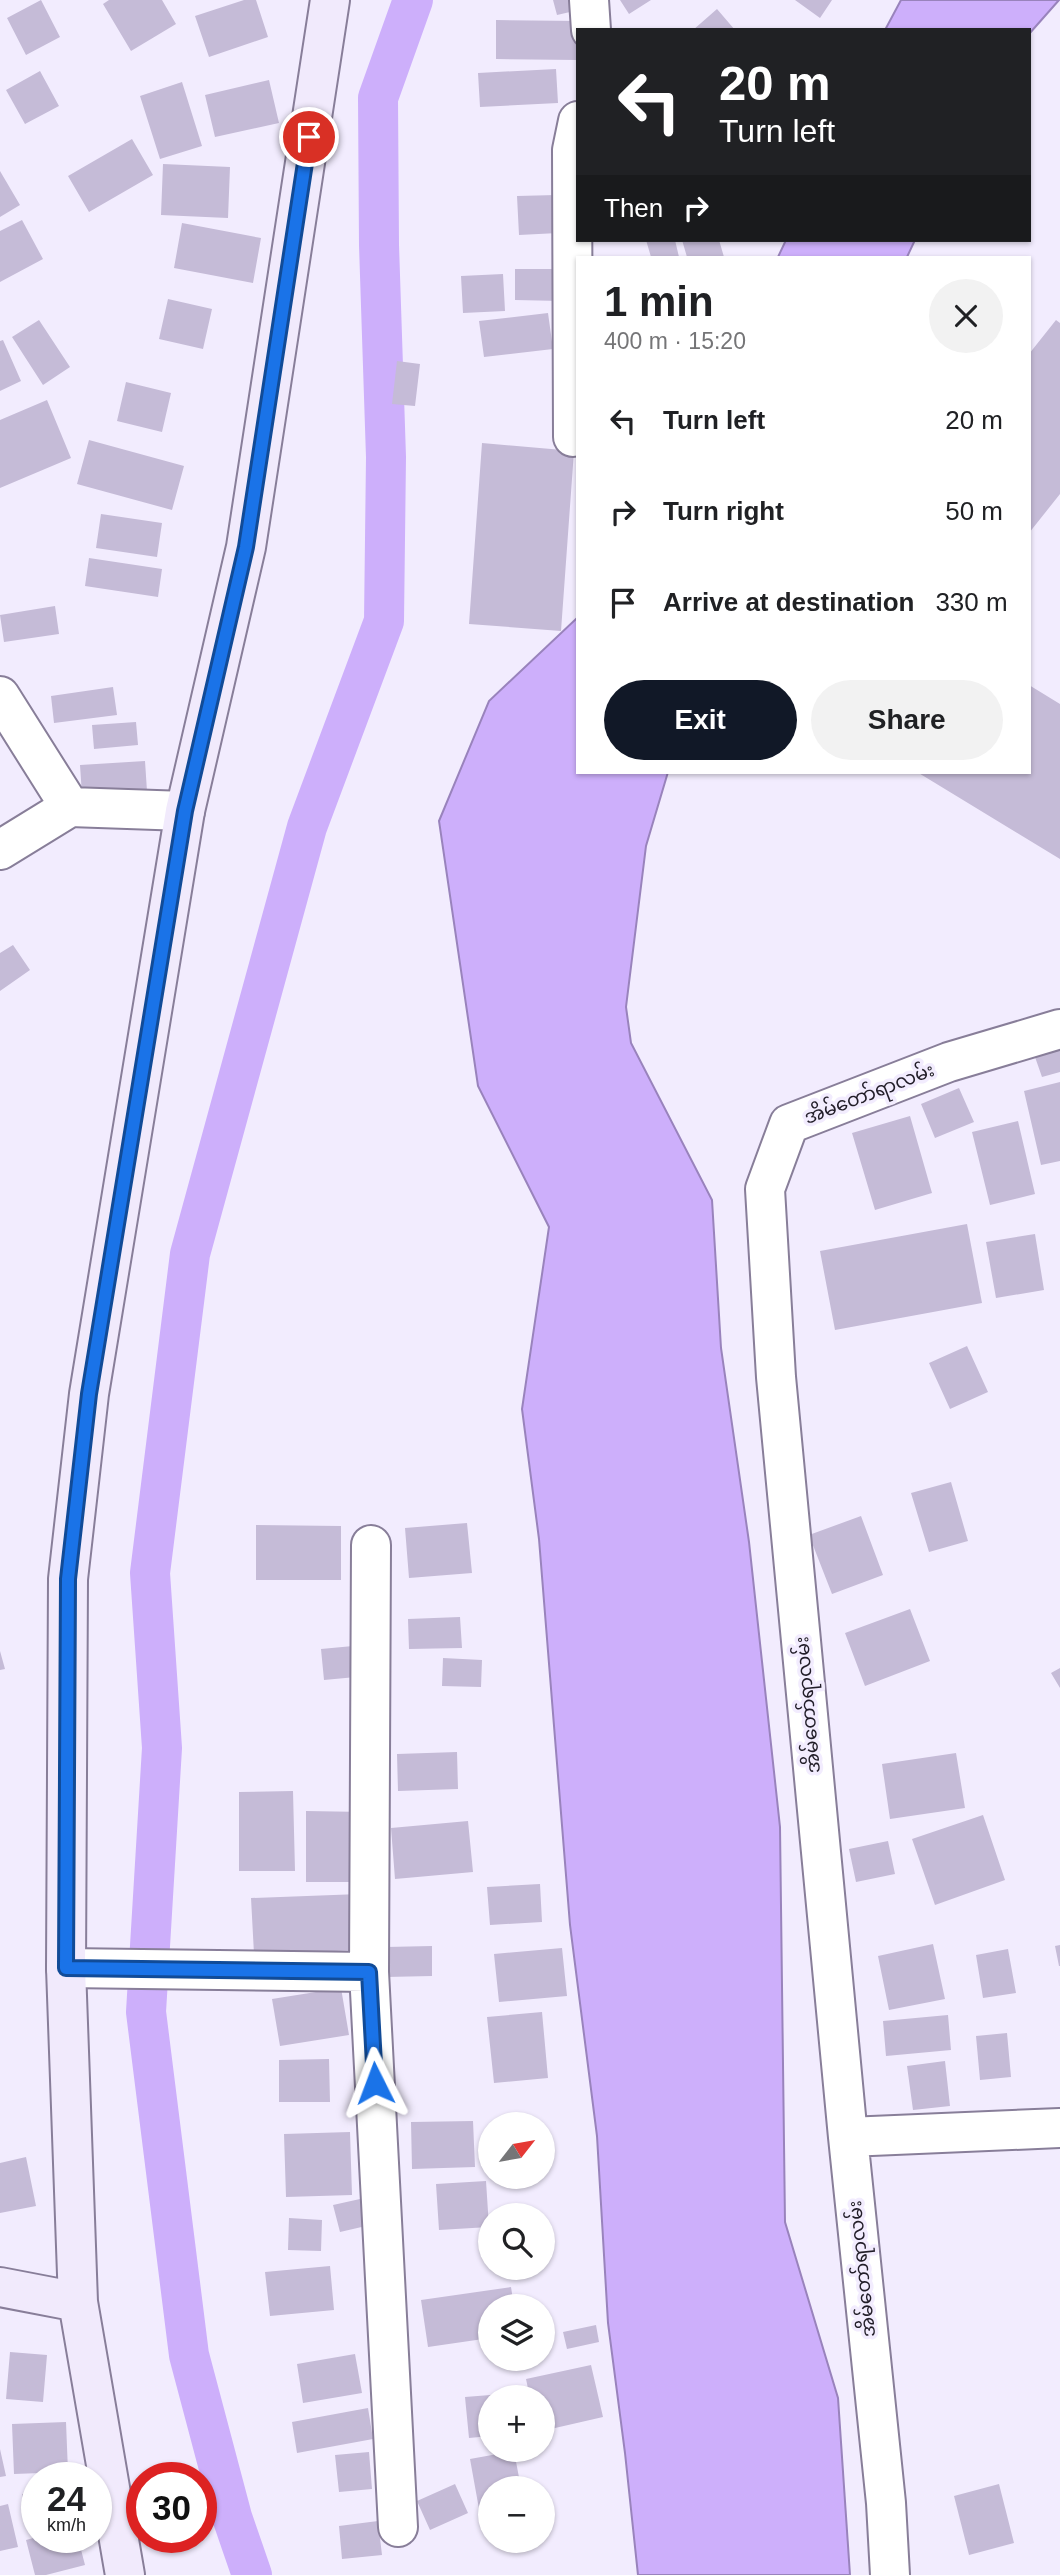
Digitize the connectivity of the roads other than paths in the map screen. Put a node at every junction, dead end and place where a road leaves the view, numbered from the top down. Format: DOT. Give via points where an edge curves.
graph roads {
  1 [pos="330,0"];
  2 [pos="589,0"];
  3 [pos="591,28"];
  4 [pos="576,131"];
  5 [pos="573,437"];
  6 [pos="0,696"];
  7 [pos="70,807"];
  8 [pos="185,811"];
  9 [pos="0,850"];
  10 [pos="1060,1029"];
  11 [pos="372,1545"];
  12 [pos="66,1968"];
  13 [pos="369,1972"];
  14 [pos="1060,2129"];
  15 [pos="848,2137"];
  16 [pos="0,2287"];
  17 [pos="78,2302"];
  18 [pos="398,2527"];
  19 [pos="125,2575"];
  20 [pos="890,2575"];
  1 -- 8 [label="street" via="246,547"];
  2 -- 3 [label="street"];
  4 -- 5 [label="street" via="572,150"];
  6 -- 7 [label="street"];
  7 -- 8 [label="street"];
  7 -- 9 [label="street"];
  8 -- 12 [label="street" via="89,1394 68,1579"];
  10 -- 15 [label="street, အိမ်တော်ရာလမ်း" via="949,1062 789,1124 765,1189 776,1377"];
  11 -- 13 [label="street"];
  12 -- 13 [label="street"];
  12 -- 17 [label="street"];
  13 -- 18 [label="street"];
  14 -- 15 [label="street"];
  15 -- 20 [label="street, အိမ်တော်ရာလမ်း"];
  16 -- 17 [label="street"];
  17 -- 19 [label="street"];
}
